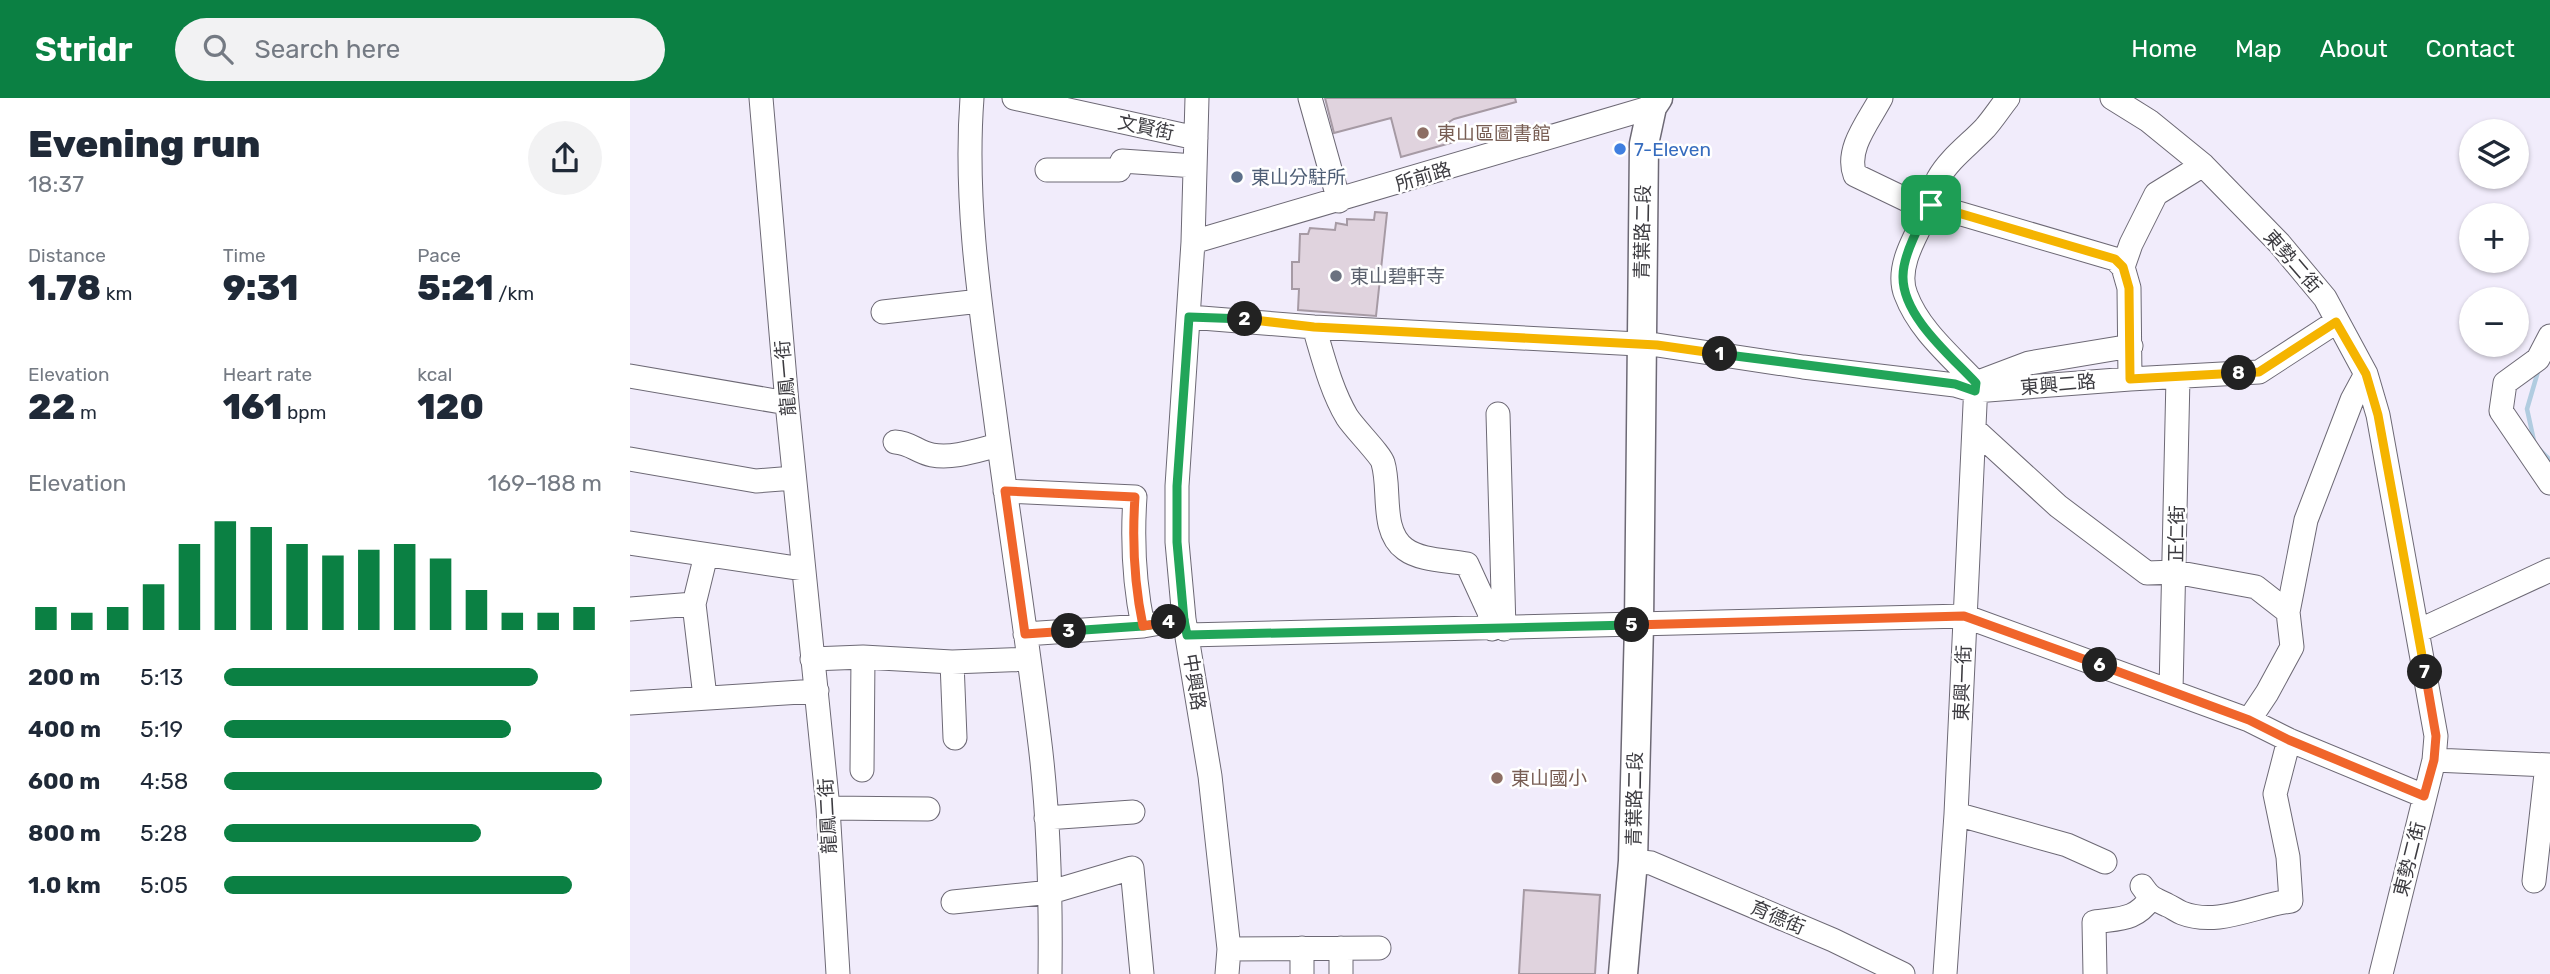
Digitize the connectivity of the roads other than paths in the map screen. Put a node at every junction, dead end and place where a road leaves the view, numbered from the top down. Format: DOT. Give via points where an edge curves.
graph roads {
  1 [pos="761,98"];
  2 [pos="972,98"];
  3 [pos="1014,98"];
  4 [pos="1197,98"];
  5 [pos="1310,98"];
  6 [pos="1881,98"];
  7 [pos="2008,98"];
  8 [pos="2112,98"];
  9 [pos="1655,102"];
  10 [pos="1196,138"];
  11 [pos="2203,165"];
  12 [pos="1195,166"];
  13 [pos="1047,170"];
  14 [pos="1339,201"];
  15 [pos="1931,205"];
  16 [pos="1193,242"];
  17 [pos="2123,267"];
  18 [pos="980,301"];
  19 [pos="883,312"];
  20 [pos="1189,317"];
  21 [pos="2336,322"];
  22 [pos="1314,327"];
  23 [pos="2550,336"];
  24 [pos="1649,345"];
  25 [pos="2131,345"];
  26 [pos="2366,374"];
  27 [pos="630,376"];
  28 [pos="2178,377"];
  29 [pos="2130,379"];
  30 [pos="1975,387"];
  31 [pos="787,403"];
  32 [pos="1498,414"];
  33 [pos="1975,430"];
  34 [pos="895,442"];
  35 [pos="999,445"];
  36 [pos="630,459"];
  37 [pos="794,478"];
  38 [pos="2550,483"];
  39 [pos="1005,491"];
  40 [pos="630,542"];
  41 [pos="706,555"];
  42 [pos="803,569"];
  43 [pos="2550,570"];
  44 [pos="2175,572"];
  45 [pos="694,604"];
  46 [pos="630,609"];
  47 [pos="2287,612"];
  48 [pos="1964,616"];
  49 [pos="1647,625"];
  50 [pos="1143,626"];
  51 [pos="1186,627"];
  52 [pos="1498,629"];
  53 [pos="2418,631"];
  54 [pos="1025,634"];
  55 [pos="863,657"];
  56 [pos="811,659"];
  57 [pos="1028,659"];
  58 [pos="951,662"];
  59 [pos="817,691"];
  60 [pos="2171,691"];
  61 [pos="705,697"];
  62 [pos="630,703"];
  63 [pos="2249,720"];
  64 [pos="955,738"];
  65 [pos="2289,740"];
  66 [pos="2434,760"];
  67 [pos="2549,765"];
  68 [pos="862,770"];
  69 [pos="2424,796"];
  70 [pos="828,808"];
  71 [pos="928,808"];
  72 [pos="1133,812"];
  73 [pos="1956,814"];
  74 [pos="1046,818"];
  75 [pos="1642,862"];
  76 [pos="2105,862"];
  77 [pos="2534,881"];
  78 [pos="1051,892"];
  79 [pos="953,902"];
  80 [pos="1379,947"];
  81 [pos="1303,948"];
  82 [pos="1341,948"];
  83 [pos="1229,949"];
  84 [pos="838,974"];
  85 [pos="1050,974"];
  86 [pos="1142,974"];
  87 [pos="1227,974"];
  88 [pos="1302,974"];
  89 [pos="1341,974"];
  90 [pos="1623,974"];
  91 [pos="1642,974"];
  92 [pos="1903,974"];
  93 [pos="1945,974"];
  94 [pos="2095,974"];
  95 [pos="2381,974"];
  1 -- 31 [label="street, 龍鳳一街"];
  2 -- 18 [label="street" via="968,147"];
  3 -- 10 [label="street, 文賢街"];
  4 -- 10 [label="street, 中興路"];
  5 -- 14 [label="street"];
  6 -- 15 [label="street" via="1853,150 1855,175 1907,201"];
  7 -- 15 [label="street" via="1938,179"];
  8 -- 11 [label="street, 東勢二街"];
  9 -- 14 [label="street, 所前路"];
  9 -- 24 [label="main road, 青葉路二段" via="1644,144"];
  10 -- 12 [label="street, 中興路"];
  11 -- 17 [label="street" via="2156,194"];
  11 -- 21 [label="street, 東勢二街" via="2279,243 2325,298"];
  12 -- 13 [label="street" via="1122,161 1119,170"];
  12 -- 16 [label="street, 中興路"];
  14 -- 16 [label="street, 所前路"];
  15 -- 17 [label="street" via="2115,259"];
  15 -- 30 [label="street" via="1906,262 1905,292 1913,312"];
  16 -- 20 [label="street, 中興路"];
  17 -- 25 [label="street" via="2129,288"];
  18 -- 19 [label="street"];
  18 -- 35 [label="street"];
  20 -- 22 [label="street, 東興二路"];
  20 -- 51 [label="street, 中興路" via="1177,486 1177,542"];
  21 -- 26 [label="street, 東勢二街"];
  21 -- 28 [label="street, 東興二路" via="2259,372"];
  22 -- 24 [label="street, 東興二路"];
  22 -- 52 [label="street" via="1347,417 1383,461 1396,539 1421,557 1467,564"];
  23 -- 38 [label="street" via="2538,359 2505,383 2501,411"];
  24 -- 30 [label="street, 東興二路"];
  24 -- 49 [label="main road, 青葉路二段"];
  25 -- 29 [label="street"];
  25 -- 30 [label="street" via="2029,363"];
  26 -- 47 [label="street" via="2306,520"];
  26 -- 53 [label="street, 東勢二街" via="2378,415"];
  27 -- 31 [label="street"];
  28 -- 29 [label="street, 東興二路"];
  28 -- 44 [label="street, 正仁街"];
  29 -- 30 [label="street, 東興二路"];
  30 -- 33 [label="street, 東興一街"];
  31 -- 37 [label="street, 龍鳳一街"];
  32 -- 52 [label="street"];
  33 -- 44 [label="street" via="2058,506 2147,573"];
  33 -- 48 [label="street, 東興一街"];
  34 -- 35 [label="street" via="932,455 960,455"];
  35 -- 39 [label="street"];
  36 -- 37 [label="street" via="756,481"];
  37 -- 42 [label="street, 龍鳳一街"];
  39 -- 50 [label="street" via="1135,497 1135,587"];
  39 -- 54 [label="street"];
  40 -- 41 [label="street"];
  41 -- 42 [label="street"];
  41 -- 45 [label="street"];
  42 -- 56 [label="street, 龍鳳一街"];
  43 -- 53 [label="street"];
  44 -- 47 [label="street" via="2256,587"];
  44 -- 60 [label="street, 正仁街"];
  45 -- 46 [label="street"];
  45 -- 61 [label="street"];
  47 -- 63 [label="street" via="2292,647"];
  48 -- 49 [label="street"];
  48 -- 60 [label="street"];
  48 -- 73 [label="street, 東興一街"];
  49 -- 52 [label="street"];
  49 -- 75 [label="main road, 青葉路二段"];
  50 -- 51 [label="street"];
  50 -- 54 [label="street"];
  51 -- 52 [label="street"];
  51 -- 83 [label="street, 中興路" via="1210,776"];
  53 -- 66 [label="street, 東勢二街" via="2436,736"];
  54 -- 57 [label="street"];
  55 -- 56 [label="street"];
  55 -- 58 [label="street"];
  55 -- 68 [label="street"];
  56 -- 59 [label="street, 龍鳳二街"];
  57 -- 58 [label="street"];
  57 -- 74 [label="street"];
  58 -- 64 [label="street"];
  59 -- 61 [label="street"];
  59 -- 70 [label="street, 龍鳳二街"];
  60 -- 63 [label="street"];
  61 -- 62 [label="street"];
  63 -- 65 [label="street"];
  65 -- 69 [label="street"];
  65 -- 94 [label="street" via="2275,794 2288,857 2291,901 2214,918 2183,914 2146,892 2142,912 2094,922"];
  66 -- 67 [label="street"];
  66 -- 69 [label="street, 東勢二街"];
  67 -- 77 [label="street"];
  69 -- 95 [label="street, 東勢二街"];
  70 -- 71 [label="street"];
  70 -- 84 [label="street, 龍鳳二街"];
  72 -- 74 [label="street"];
  73 -- 76 [label="street" via="2067,845"];
  73 -- 93 [label="street, 東興一街"];
  74 -- 78 [label="street"];
  75 -- 90 [label="main road, 青葉路二段"];
  75 -- 91 [label="main road, 青葉路二段"];
  75 -- 92 [label="street, 育德街" via="1833,940"];
  78 -- 79 [label="street"];
  78 -- 85 [label="street"];
  78 -- 86 [label="street" via="1132,868"];
  80 -- 82 [label="street"];
  81 -- 82 [label="street"];
  81 -- 83 [label="street"];
  81 -- 88 [label="street"];
  82 -- 89 [label="street"];
  83 -- 87 [label="street, 中興路"];
}
